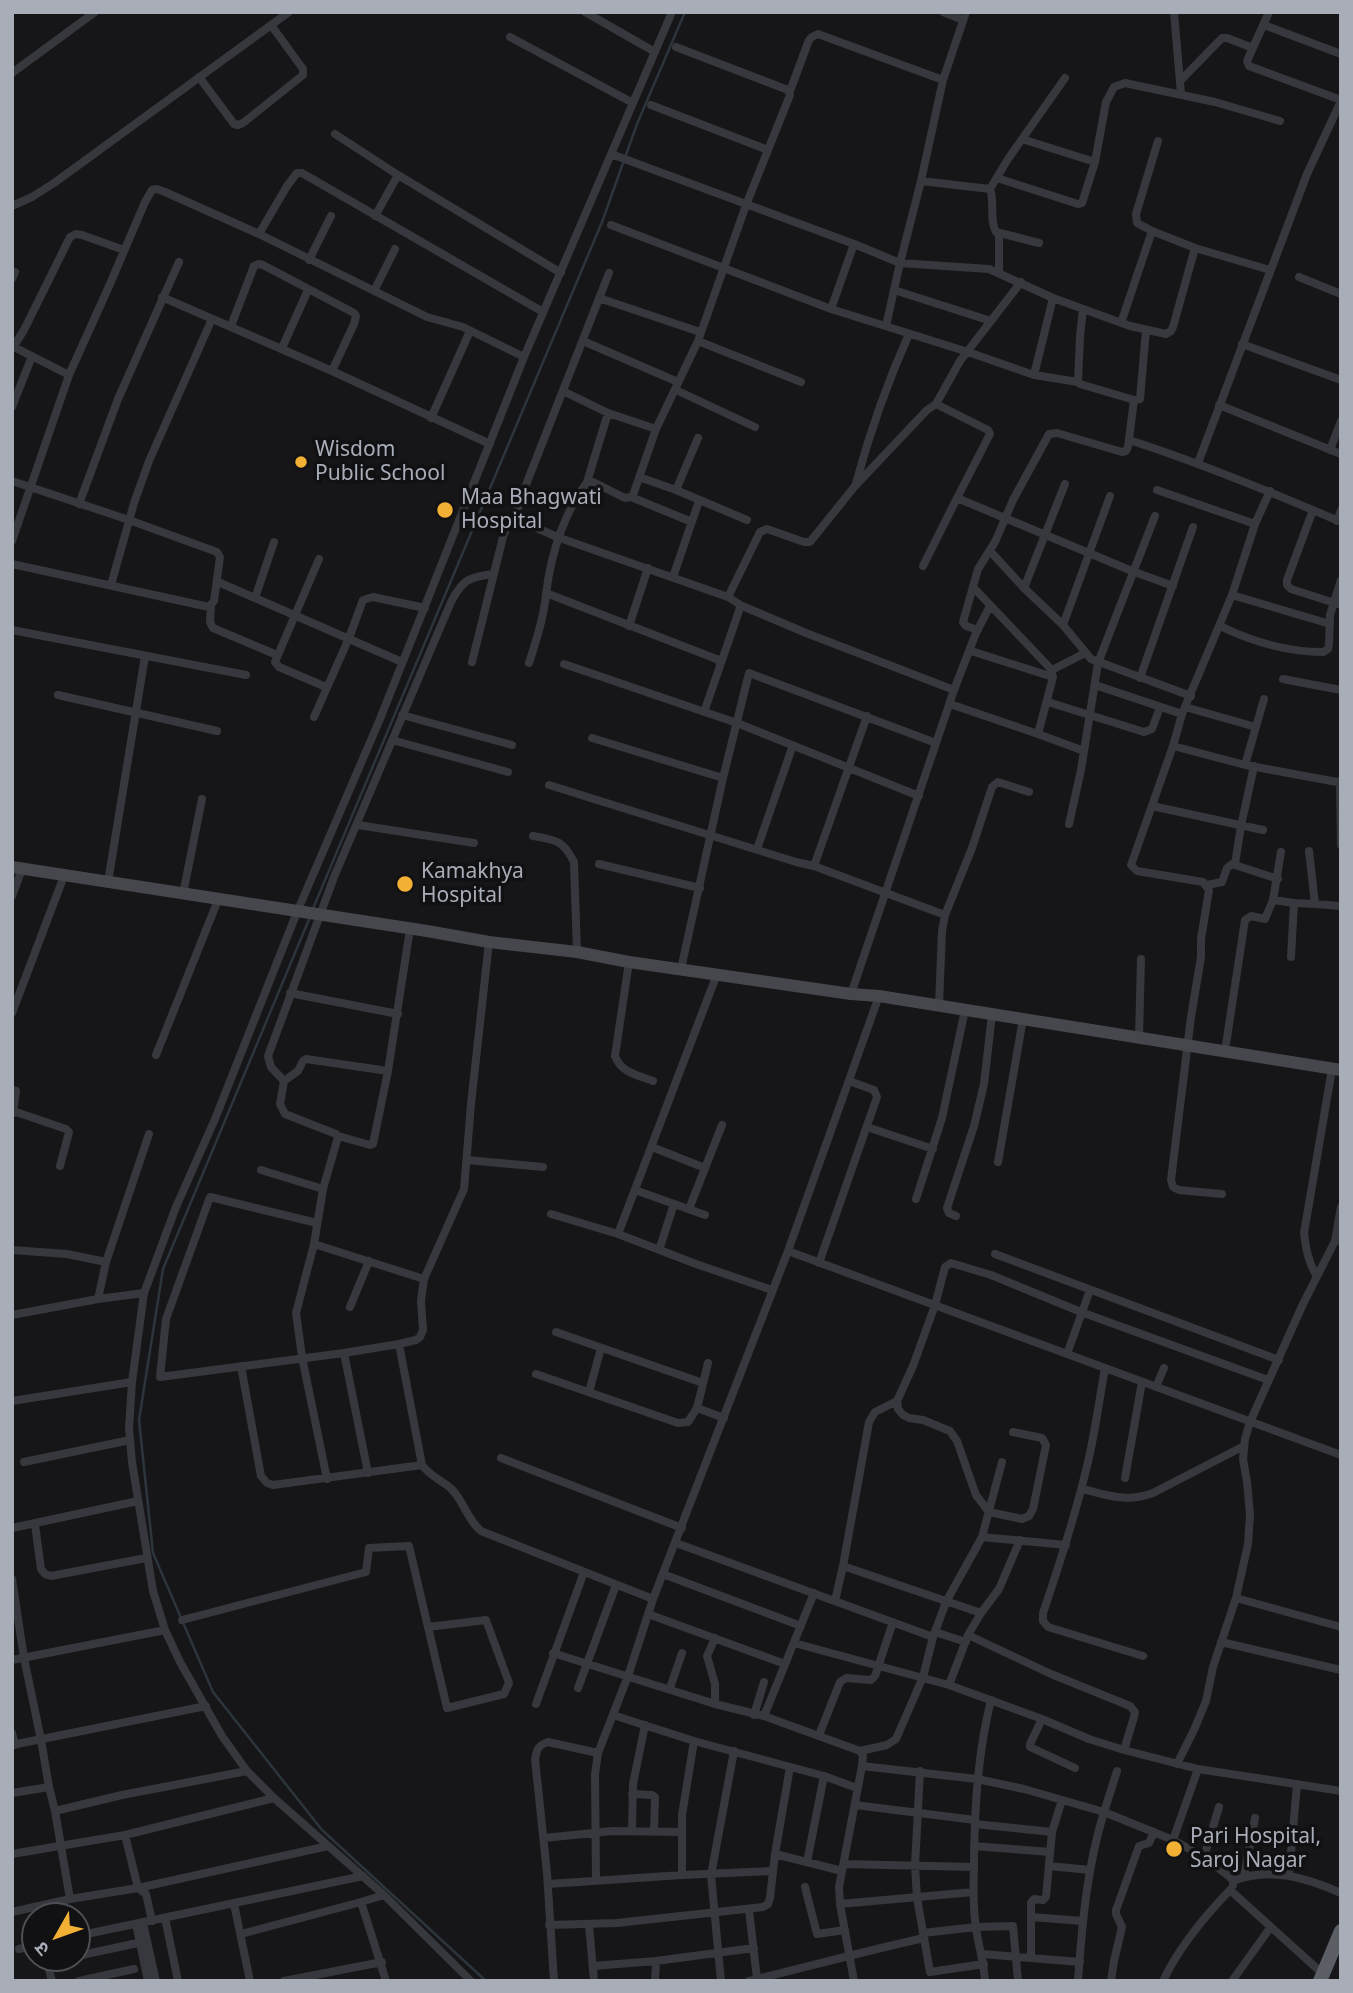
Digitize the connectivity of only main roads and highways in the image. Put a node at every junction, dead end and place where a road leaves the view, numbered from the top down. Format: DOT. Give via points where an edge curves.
graph roads {
  1 [pos="17,868"];
  2 [pos="1336,1069"];
  3 [pos="1341,1931"];
  4 [pos="1321,1978"];
  1 -- 2 [label="main road"];
  3 -- 4 [label="highway"];
}
